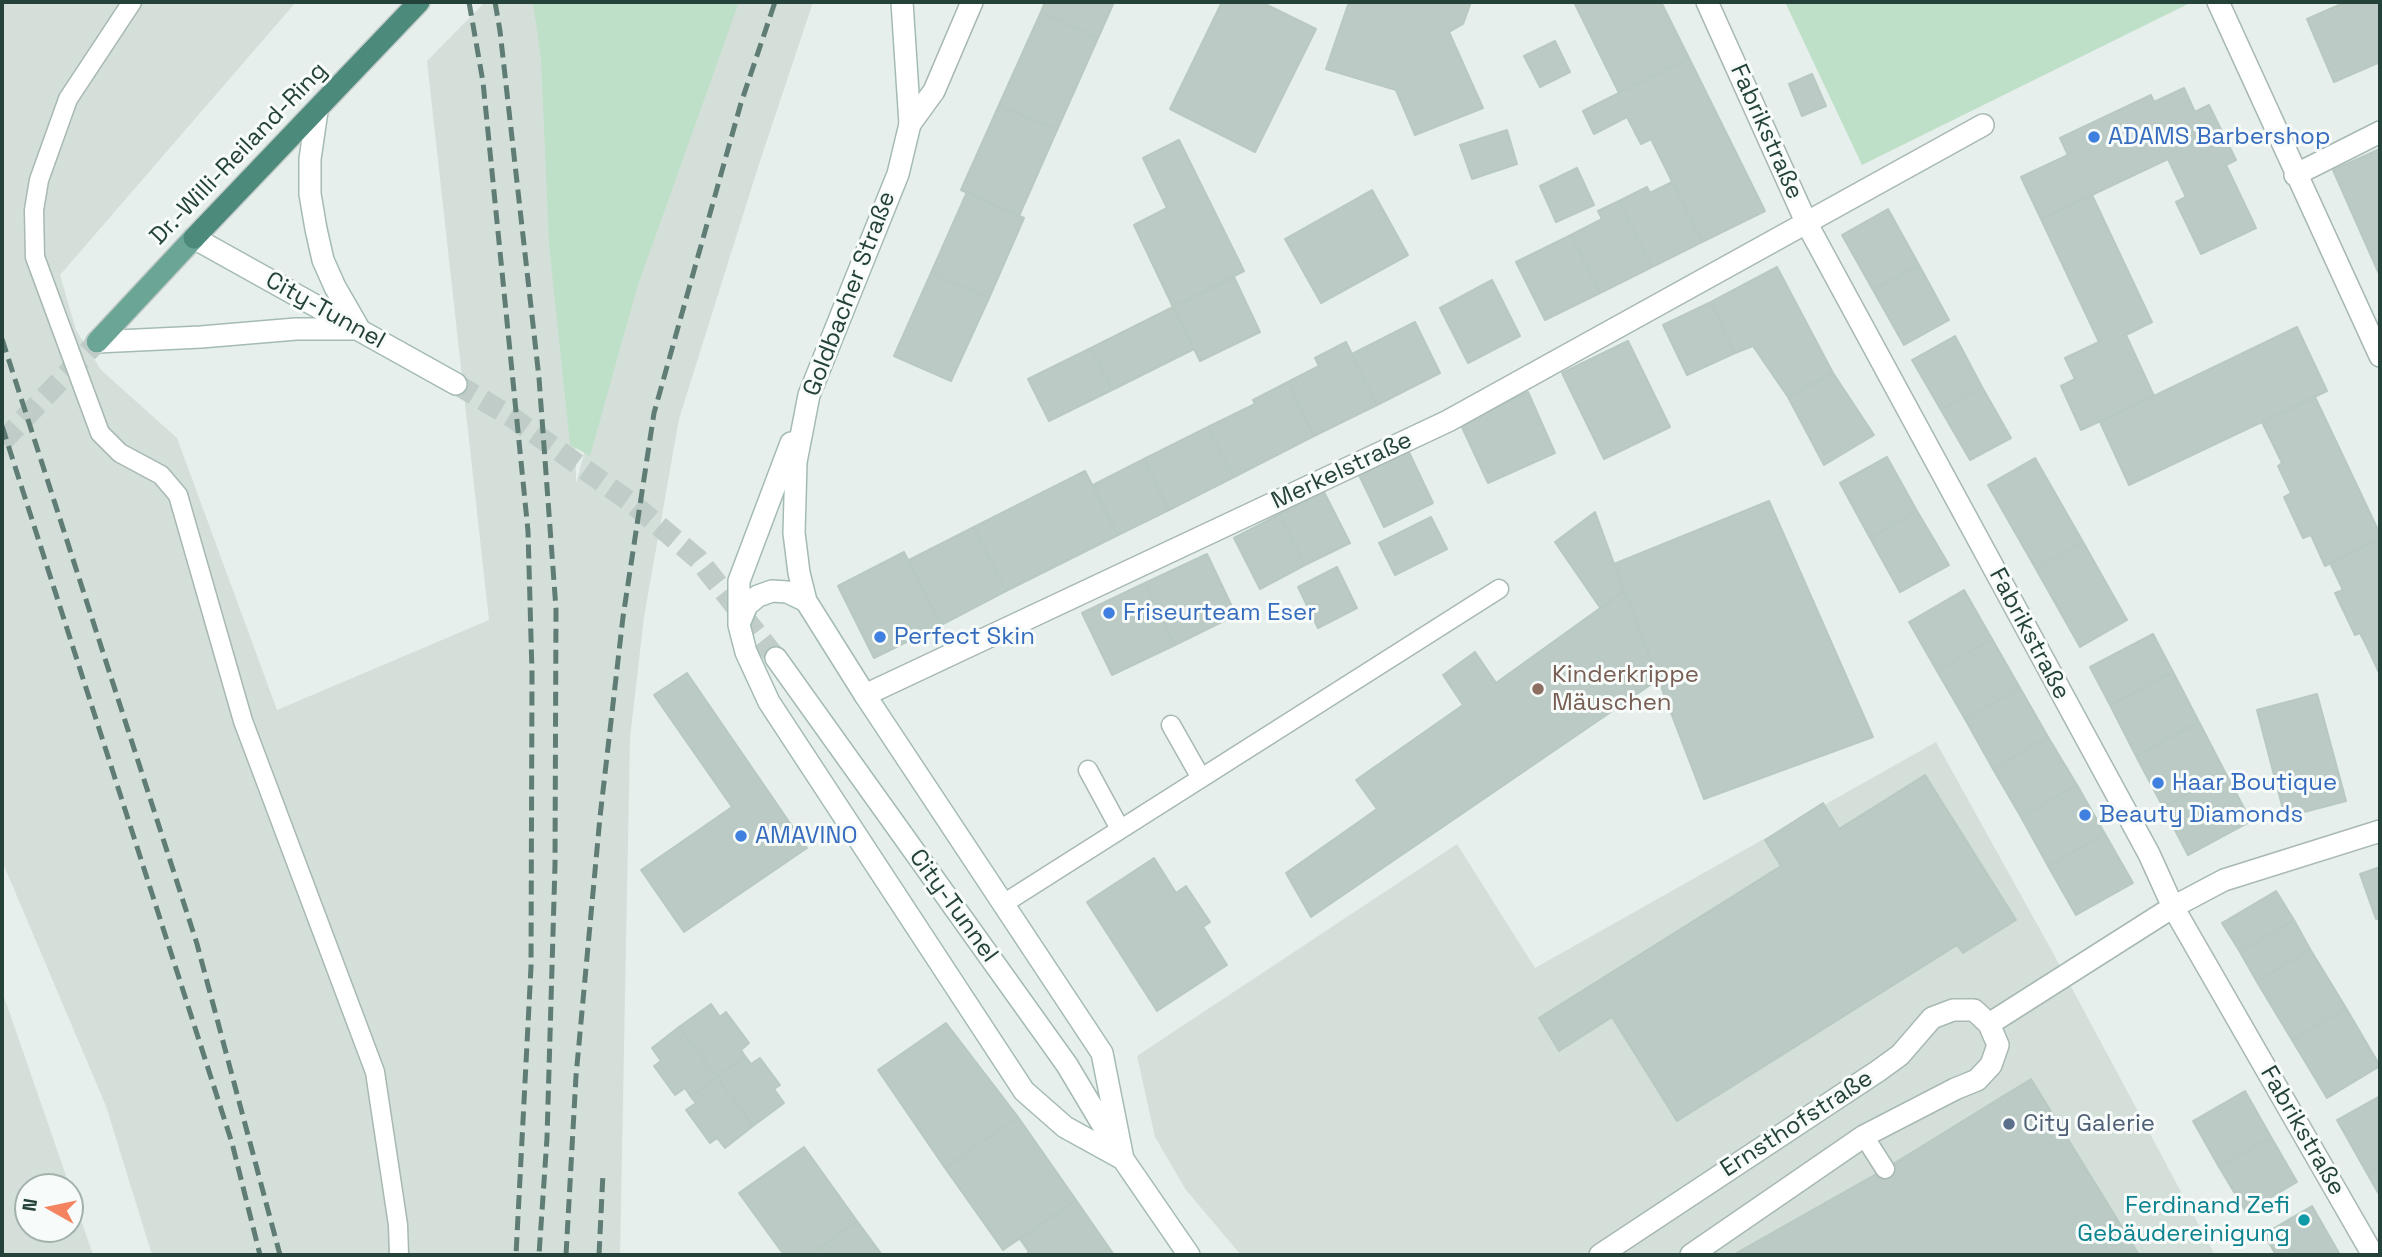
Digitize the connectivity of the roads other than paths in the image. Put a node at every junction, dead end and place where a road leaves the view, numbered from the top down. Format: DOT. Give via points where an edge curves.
graph roads {
  1 [pos="132,2"];
  2 [pos="419,2"];
  3 [pos="902,2"];
  4 [pos="972,2"];
  5 [pos="1707,2"];
  6 [pos="2218,2"];
  7 [pos="317,111"];
  8 [pos="910,124"];
  9 [pos="1983,125"];
  10 [pos="2380,132"];
  11 [pos="2295,175"];
  12 [pos="1807,224"];
  13 [pos="194,238"];
  14 [pos="359,329"];
  15 [pos="97,342"];
  16 [pos="2380,356"];
  17 [pos="456,384"];
  18 [pos="808,395"];
  19 [pos="1499,589"];
  20 [pos="806,601"];
  21 [pos="739,625"];
  22 [pos="776,658"];
  23 [pos="865,695"];
  24 [pos="1171,725"];
  25 [pos="1088,770"];
  26 [pos="1201,778"];
  27 [pos="1120,829"];
  28 [pos="2380,831"];
  29 [pos="1003,904"];
  30 [pos="2173,907"];
  31 [pos="1989,1024"];
  32 [pos="1864,1136"];
  33 [pos="1123,1159"];
  34 [pos="1885,1169"];
  35 [pos="399,1255"];
  36 [pos="1189,1255"];
  37 [pos="1600,1255"];
  38 [pos="1691,1255"];
  39 [pos="2373,1255"];
  1 -- 35 [label="lane" via="68,99 39,180 35,257 100,433 120,453 161,475 178,495 243,721 375,1072"];
  2 -- 7 [label="highway, Dr.-Willi-Reiland-Ring"];
  3 -- 8 [label="street, Goldbacher Straße"];
  4 -- 8 [label="street" via="934,91"];
  5 -- 12 [label="street, Fabrikstraße"];
  6 -- 11 [label="street"];
  7 -- 13 [label="highway, Dr.-Willi-Reiland-Ring"];
  7 -- 14 [label="street" via="310,159 316,229 327,269"];
  8 -- 18 [label="street, Goldbacher Straße" via="898,174"];
  9 -- 12 [label="street, Merkelstraße"];
  10 -- 11 [label="street"];
  11 -- 16 [label="street"];
  12 -- 23 [label="street, Merkelstraße" via="1448,421"];
  12 -- 30 [label="street, Fabrikstraße" via="2149,854"];
  13 -- 14 [label="street, City-Tunnel"];
  13 -- 15 [label="main road, Dr.-Willi-Reiland-Ring"];
  14 -- 15 [label="street"];
  14 -- 17 [label="street, City-Tunnel"];
  18 -- 20 [label="street, Goldbacher Straße" via="796,462 794,533"];
  18 -- 21 [label="street" via="739,580"];
  19 -- 26 [label="lane"];
  20 -- 21 [label="street" via="772,590 747,605"];
  20 -- 23 [label="street, Goldbacher Straße"];
  21 -- 33 [label="street" via="769,702 1024,1091 1065,1127"];
  22 -- 33 [label="street, City-Tunnel" via="1067,1065"];
  23 -- 29 [label="street, Goldbacher Straße"];
  24 -- 26 [label="lane"];
  25 -- 27 [label="lane"];
  26 -- 27 [label="lane"];
  27 -- 29 [label="lane"];
  28 -- 30 [label="street" via="2224,880"];
  29 -- 33 [label="street, Goldbacher Straße" via="1102,1053"];
  30 -- 31 [label="street"];
  30 -- 39 [label="street, Fabrikstraße"];
  31 -- 32 [label="street, Ernsthofstraße" via="1998,1045 1991,1065 1977,1080"];
  31 -- 37 [label="street, Ernsthofstraße" via="1974,1010 1952,1010 1932,1018 1900,1055 1878,1071"];
  32 -- 34 [label="lane"];
  32 -- 38 [label="street, Ernsthofstraße"];
  33 -- 36 [label="street"];
}
